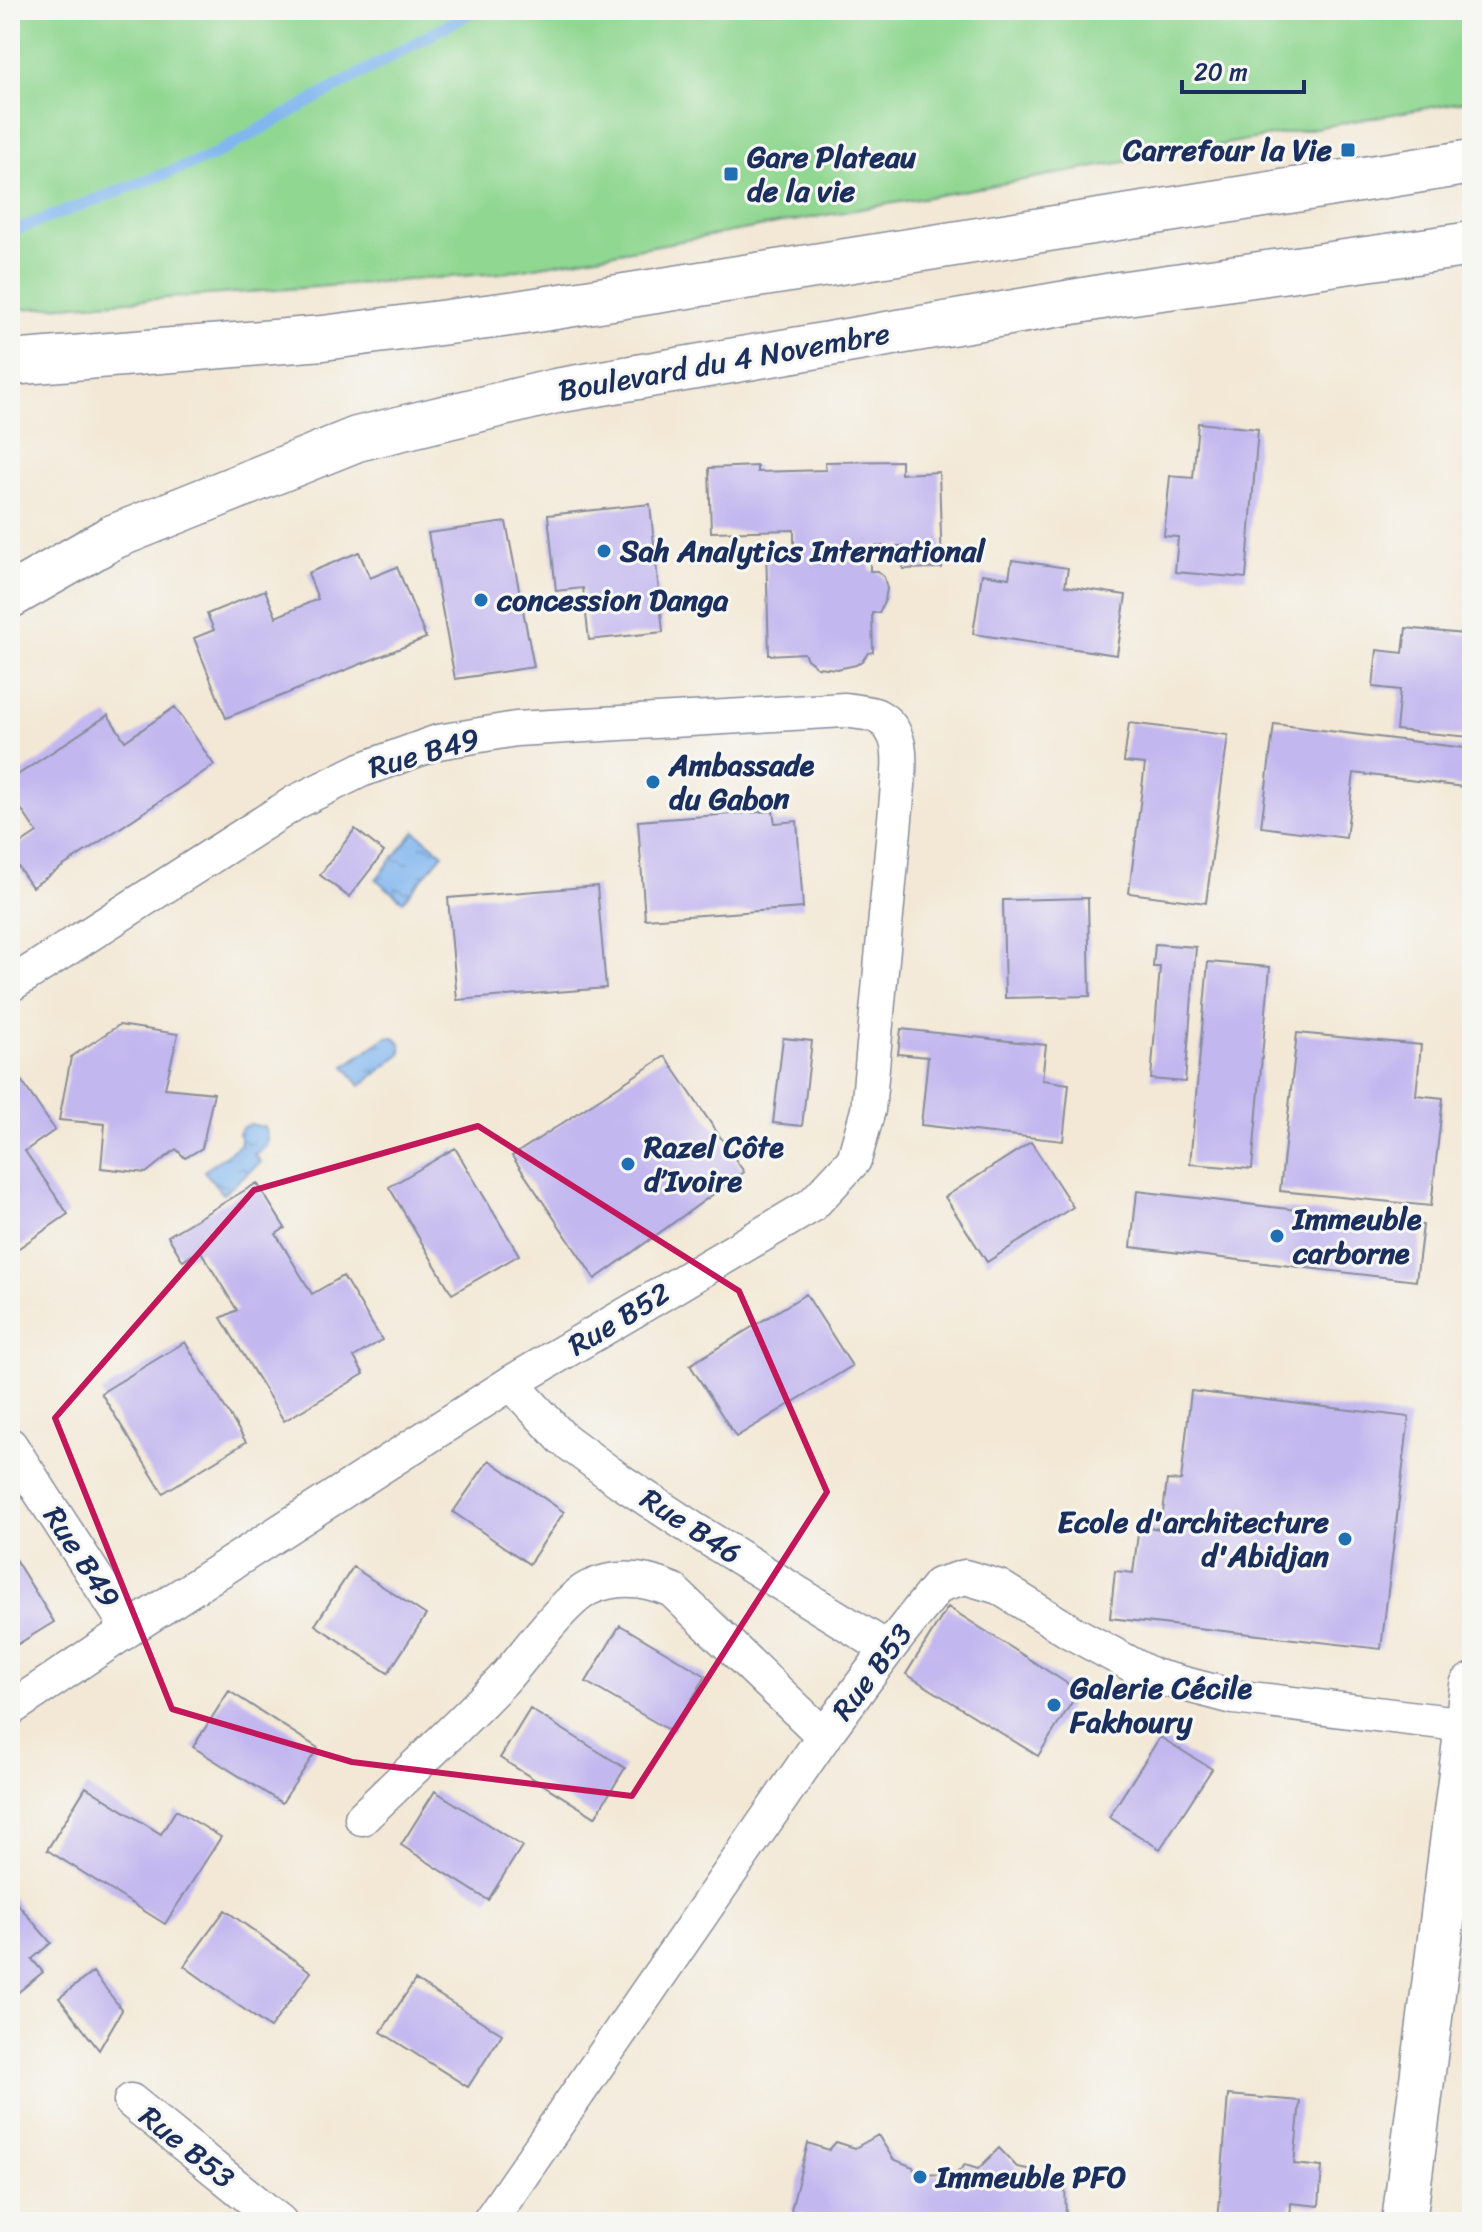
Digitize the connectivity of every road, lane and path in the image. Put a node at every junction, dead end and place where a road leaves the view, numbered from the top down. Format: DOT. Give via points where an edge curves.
graph roads {
  1 [pos="1472,162"];
  2 [pos="1471,245"];
  3 [pos="10,363"];
  4 [pos="10,596"];
  5 [pos="892,727"];
  6 [pos="10,985"];
  7 [pos="511,1383"];
  8 [pos="10,1445"];
  9 [pos="129,1629"];
  10 [pos="888,1649"];
  11 [pos="1470,1706"];
  12 [pos="10,1709"];
  13 [pos="824,1736"];
  14 [pos="362,1818"];
  15 [pos="131,2101"];
  16 [pos="280,2222"];
  17 [pos="489,2222"];
  18 [pos="1404,2222"];
  1 -- 3 [label="main road" via="517,313 323,338"];
  2 -- 4 [label="main road, Boulevard du 4 Novembre" via="1119,294 541,395 357,439 113,537"];
  5 -- 6 [label="street, Rue B49" via="875,715 845,710 516,729 438,742 361,770 296,802"];
  5 -- 7 [label="street, Rue B52" via="900,749 897,797 868,1110 854,1160 812,1205"];
  7 -- 9 [label="street, Rue B52"];
  7 -- 10 [label="street, Rue B46" via="562,1438 620,1481"];
  8 -- 9 [label="street, Rue B49"];
  9 -- 12 [label="street, Rue B52"];
  10 -- 11 [label="street, Rue B53" via="939,1585 965,1577 999,1587 1153,1676 1234,1697"];
  10 -- 13 [label="street, Rue B53"];
  11 -- 18 [label="main road"];
  13 -- 14 [label="street" via="672,1590 652,1581 605,1581 570,1603 501,1682"];
  13 -- 17 [label="street, Rue B53"];
  15 -- 16 [label="street, Rue B53"];
}
